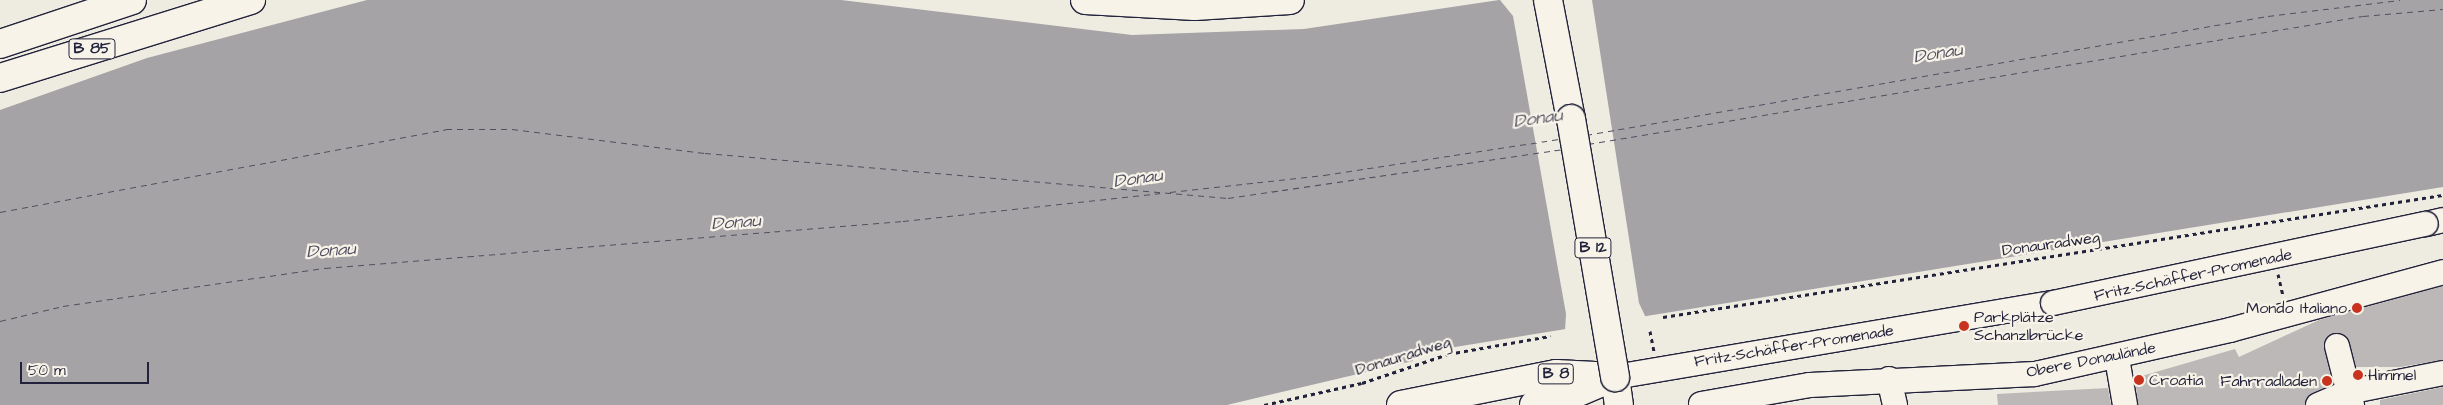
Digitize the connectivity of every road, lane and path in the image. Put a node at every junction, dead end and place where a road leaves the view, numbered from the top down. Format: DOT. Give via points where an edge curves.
graph roads {
  1 [pos="132,0"];
  2 [pos="251,0"];
  3 [pos="1086,0"];
  4 [pos="1290,0"];
  5 [pos="1548,0"];
  6 [pos="0,44"];
  7 [pos="0,78"];
  8 [pos="2443,195"];
  9 [pos="2434,222"];
  10 [pos="2443,272"];
  11 [pos="2279,276"];
  12 [pos="2281,285"];
  13 [pos="1663,317"];
  14 [pos="1550,336"];
  15 [pos="2337,346"];
  16 [pos="2117,358"];
  17 [pos="2443,373"];
  18 [pos="1615,377"];
  19 [pos="1890,379"];
  20 [pos="2350,398"];
  21 [pos="1701,404"];
  22 [pos="1264,405"];
  23 [pos="1401,405"];
  24 [pos="1534,405"];
  25 [pos="1619,405"];
  26 [pos="1895,405"];
  27 [pos="2126,405"];
  28 [pos="2318,405"];
  1 -- 6 [label="main road, B 85"];
  2 -- 7 [label="main road, B 85"];
  3 -- 4 [label="main road" via="1195,6"];
  5 -- 18 [label="main road, B 12, bridge"];
  8 -- 13 [label="path, Donauradweg"];
  9 -- 18 [label="street, Fritz-Schäffer-Promenade, bridge" via="2122,290"];
  10 -- 16 [label="street, Obere Donaulände"];
  11 -- 12 [label="path"];
  14 -- 22 [label="path, Donauradweg" via="1448,354 1362,383"];
  15 -- 20 [label="street"];
  16 -- 19 [label="street, Obere Donaulände" via="2035,374"];
  16 -- 27 [label="street"];
  17 -- 20 [label="street"];
  18 -- 23 [label="main road, B 8" via="1556,374"];
  18 -- 24 [label="main road, B 8" via="1560,400"];
  18 -- 25 [label="main road"];
  19 -- 21 [label="street, Obere Donaulände" via="1810,385"];
  19 -- 26 [label="street"];
  20 -- 28 [label="street"];
}
